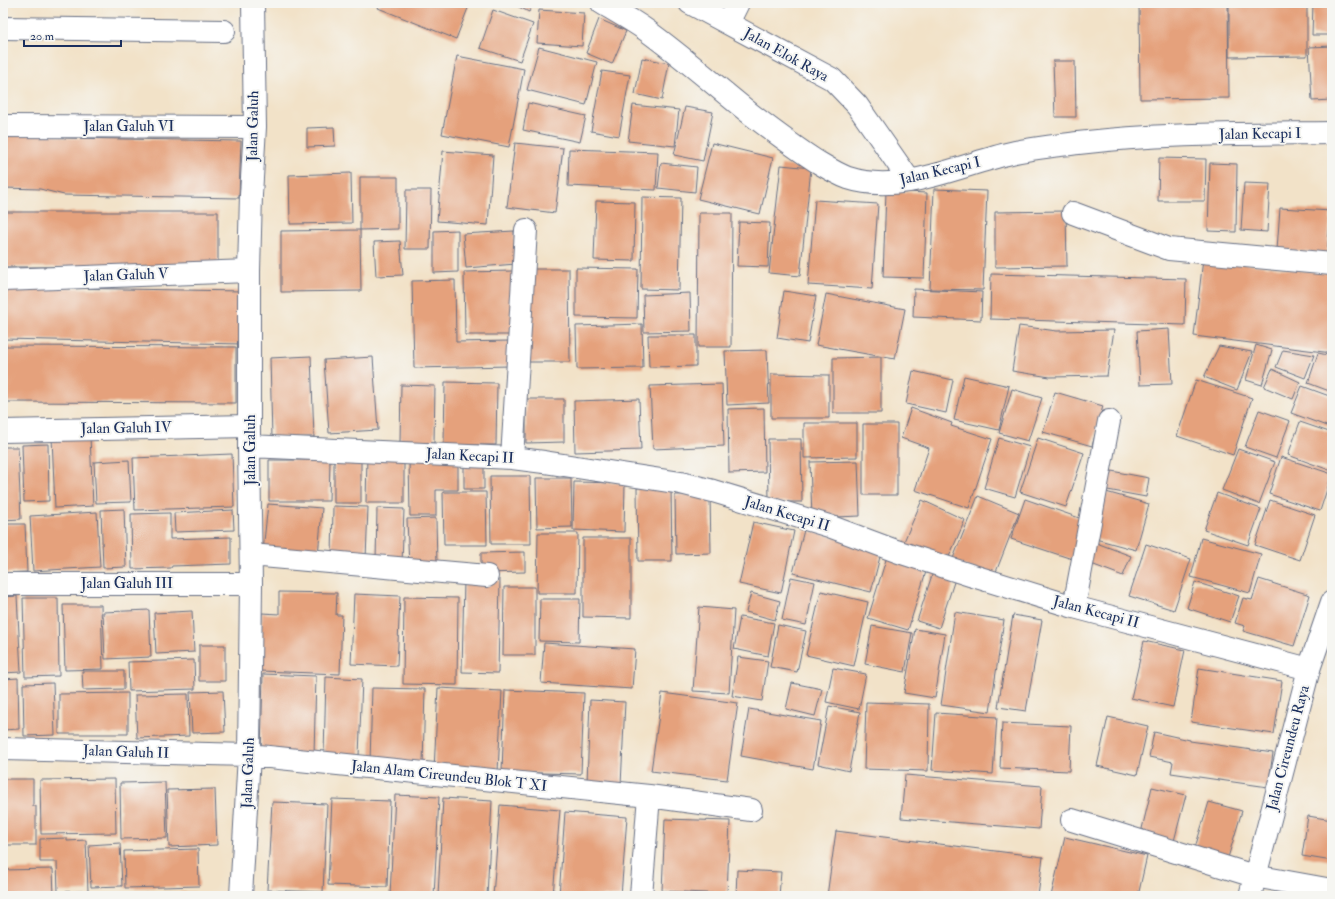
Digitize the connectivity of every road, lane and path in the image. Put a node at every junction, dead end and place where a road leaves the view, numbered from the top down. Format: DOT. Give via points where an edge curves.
graph roads {
  1 [pos="253,3"];
  2 [pos="602,3"];
  3 [pos="690,3"];
  4 [pos="738,3"];
  5 [pos="728,23"];
  6 [pos="3,28"];
  7 [pos="224,31"];
  8 [pos="3,126"];
  9 [pos="254,127"];
  10 [pos="1332,133"];
  11 [pos="910,181"];
  12 [pos="1074,213"];
  13 [pos="526,230"];
  14 [pos="1332,264"];
  15 [pos="249,271"];
  16 [pos="3,280"];
  17 [pos="1109,421"];
  18 [pos="3,431"];
  19 [pos="249,436"];
  20 [pos="512,458"];
  21 [pos="251,555"];
  22 [pos="487,576"];
  23 [pos="3,584"];
  24 [pos="251,584"];
  25 [pos="1332,602"];
  26 [pos="1074,607"];
  27 [pos="1309,669"];
  28 [pos="3,749"];
  29 [pos="249,755"];
  30 [pos="649,796"];
  31 [pos="751,810"];
  32 [pos="1072,820"];
  33 [pos="1252,886"];
  34 [pos="1332,890"];
  35 [pos="241,896"];
  36 [pos="641,896"];
  1 -- 9 [label="street, Jalan Galuh"];
  2 -- 11 [label="street, Jalan Kecapi I" via="645,30 772,131 825,167 847,178 864,182 880,184"];
  3 -- 5 [label="street, Jalan Elok Raya"];
  4 -- 5 [label="street"];
  5 -- 11 [label="street, Jalan Elok Raya" via="832,79 857,105"];
  6 -- 7 [label="street"];
  8 -- 9 [label="street, Jalan Galuh VI"];
  9 -- 15 [label="street, Jalan Galuh"];
  10 -- 11 [label="street, Jalan Kecapi I" via="1185,135 1110,140 1008,154"];
  12 -- 14 [label="street" via="1169,249"];
  13 -- 20 [label="street"];
  15 -- 16 [label="street, Jalan Galuh V"];
  15 -- 19 [label="street, Jalan Galuh"];
  17 -- 26 [label="street"];
  18 -- 19 [label="street, Jalan Galuh IV"];
  19 -- 20 [label="street, Jalan Kecapi II"];
  19 -- 21 [label="street, Jalan Galuh"];
  20 -- 26 [label="street, Jalan Kecapi II" via="667,481 713,491 829,526 970,576"];
  21 -- 22 [label="street"];
  21 -- 24 [label="street, Jalan Galuh"];
  23 -- 24 [label="street, Jalan Galuh III"];
  24 -- 29 [label="street, Jalan Galuh"];
  25 -- 27 [label="street, Jalan Cireundeu Raya"];
  26 -- 27 [label="street, Jalan Kecapi II"];
  27 -- 33 [label="street, Jalan Cireundeu Raya"];
  28 -- 29 [label="street, Jalan Galuh II"];
  29 -- 30 [label="street, Jalan Alam Cireundeu Blok T XI"];
  29 -- 35 [label="street, Jalan Galuh"];
  30 -- 31 [label="street, Jalan Alam Cireundeu Blok T XI"];
  30 -- 36 [label="street"];
  32 -- 33 [label="street"];
  33 -- 34 [label="street"];
}
